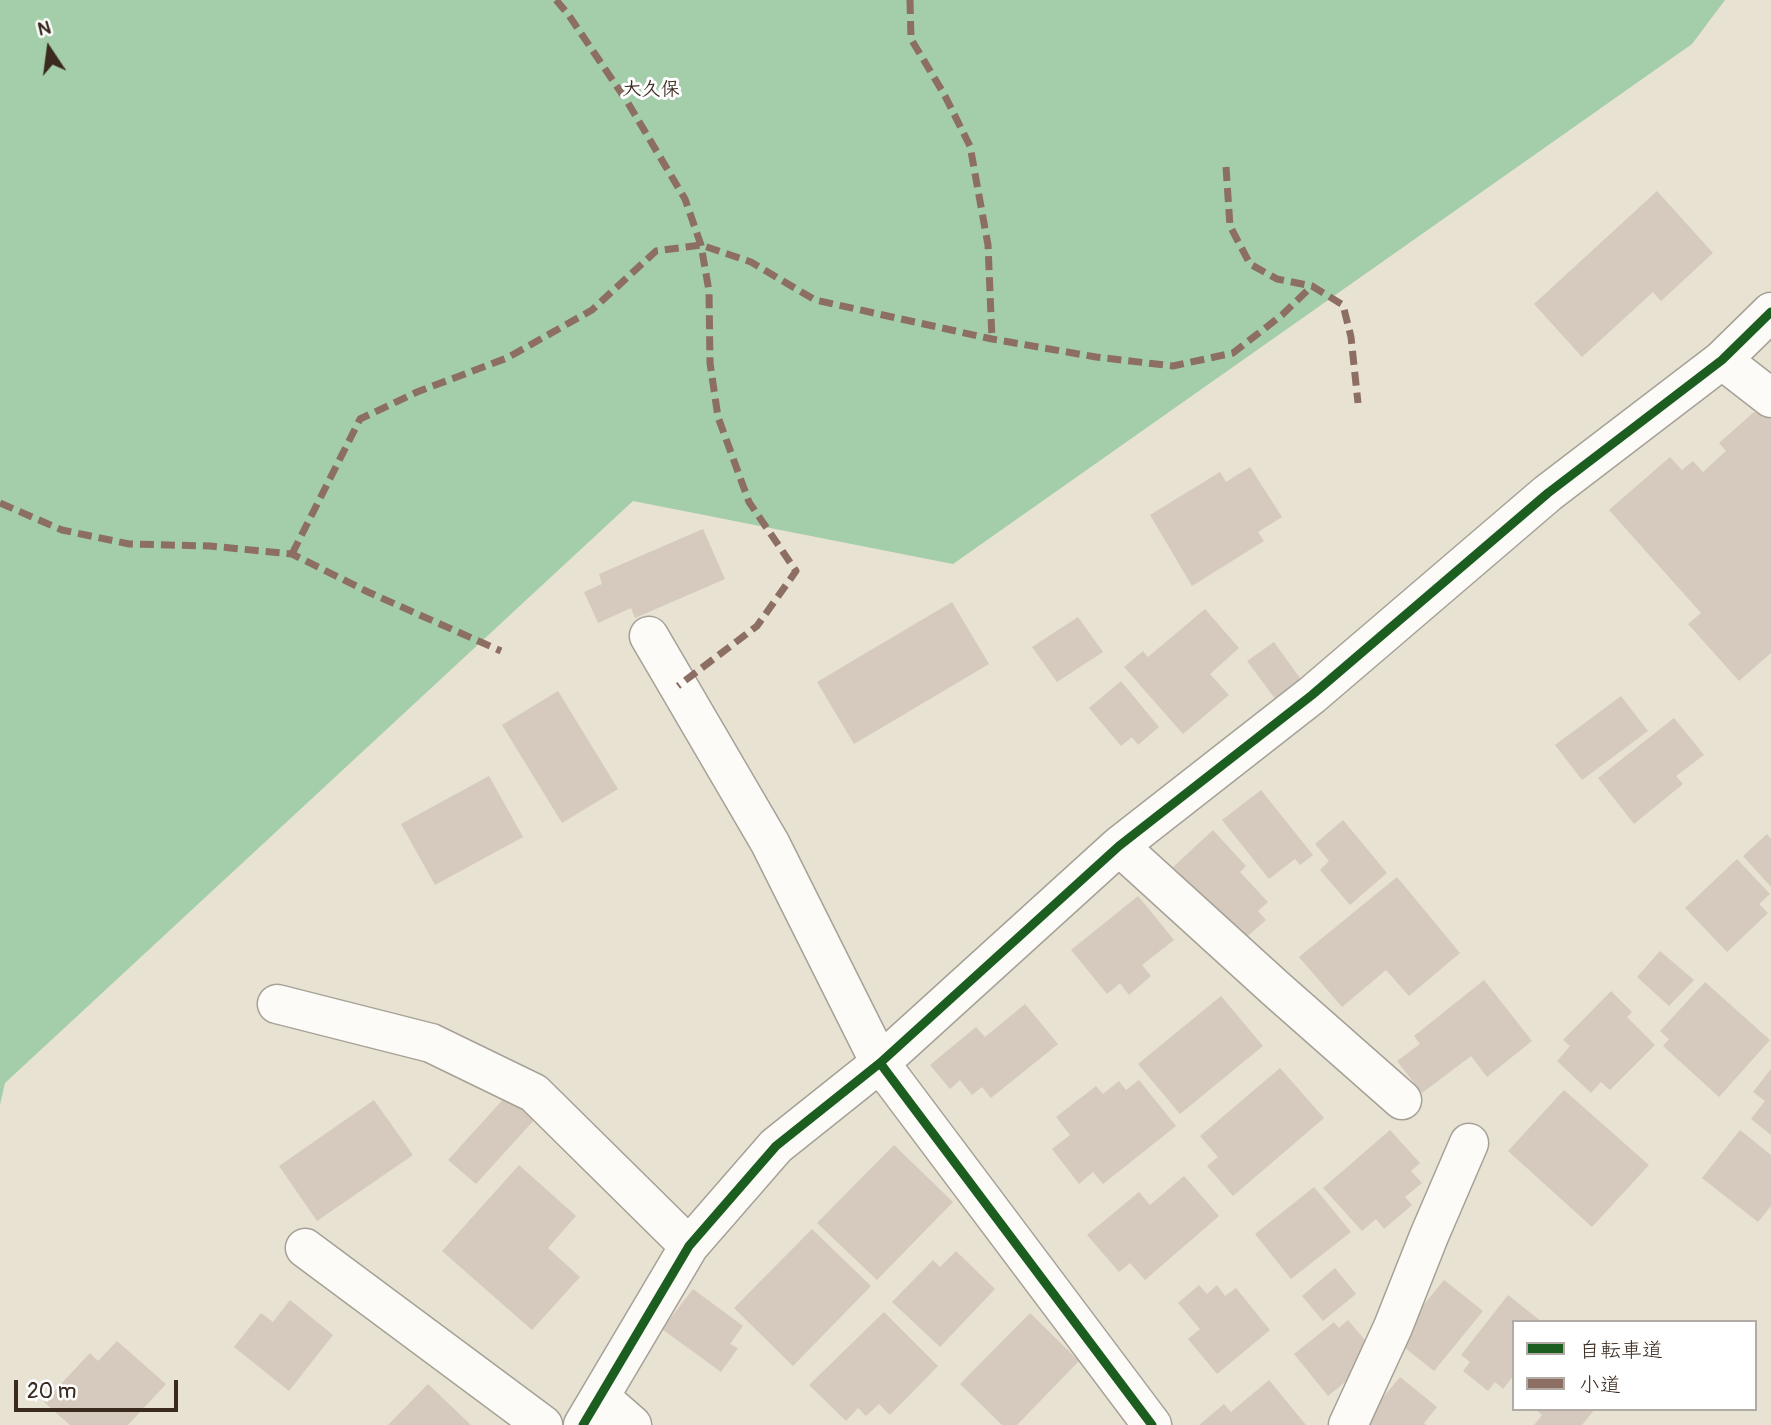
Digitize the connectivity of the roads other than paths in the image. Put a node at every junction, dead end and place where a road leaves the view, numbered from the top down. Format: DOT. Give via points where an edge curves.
graph roads {
  1 [pos="1771,312"];
  2 [pos="1722,360"];
  3 [pos="1771,398"];
  4 [pos="649,636"];
  5 [pos="1119,846"];
  6 [pos="277,1004"];
  7 [pos="880,1063"];
  8 [pos="1402,1100"];
  9 [pos="1469,1143"];
  10 [pos="690,1246"];
  11 [pos="305,1248"];
  12 [pos="591,1411"];
  13 [pos="543,1425"];
  14 [pos="632,1425"];
  15 [pos="1152,1425"];
  16 [pos="1348,1425"];
  1 -- 2 [label="street"];
  2 -- 3 [label="street"];
  2 -- 5 [label="street" via="1548,493 1312,695"];
  4 -- 7 [label="street" via="770,844"];
  5 -- 7 [label="street"];
  5 -- 8 [label="street"];
  6 -- 10 [label="street" via="431,1043 534,1093"];
  7 -- 10 [label="street" via="776,1146"];
  7 -- 15 [label="street"];
  9 -- 16 [label="street"];
  10 -- 12 [label="street"];
  11 -- 13 [label="street"];
  12 -- 14 [label="street"];
}
